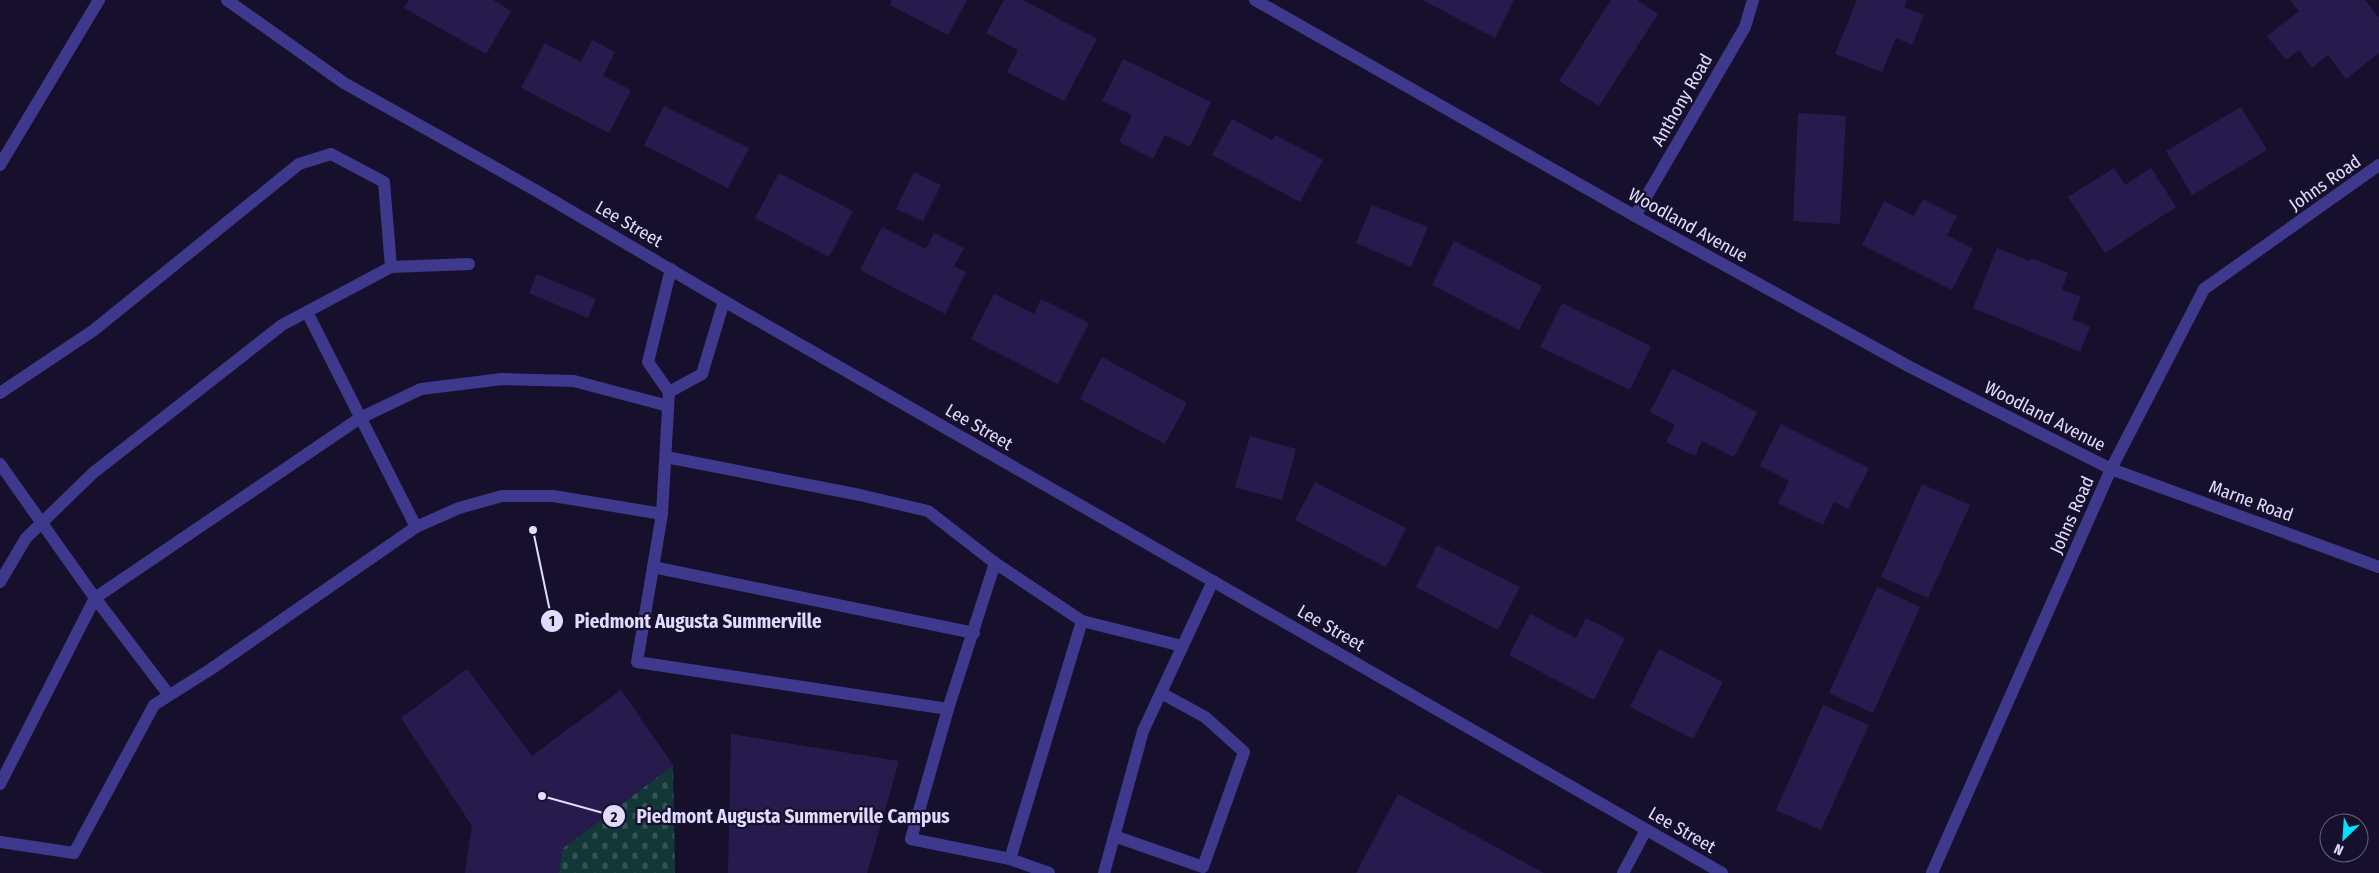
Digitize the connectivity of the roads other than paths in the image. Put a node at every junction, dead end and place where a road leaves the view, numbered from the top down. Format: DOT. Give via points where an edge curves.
graph roads {
  1 [pos="99,0"];
  2 [pos="227,0"];
  3 [pos="1255,0"];
  4 [pos="1752,0"];
  5 [pos="0,165"];
  6 [pos="2379,165"];
  7 [pos="1635,216"];
  8 [pos="469,264"];
  9 [pos="391,267"];
  10 [pos="671,269"];
  11 [pos="724,302"];
  12 [pos="307,312"];
  13 [pos="669,392"];
  14 [pos="0,393"];
  15 [pos="668,406"];
  16 [pos="360,418"];
  17 [pos="666,457"];
  18 [pos="0,464"];
  19 [pos="2111,469"];
  20 [pos="662,514"];
  21 [pos="43,522"];
  22 [pos="416,527"];
  23 [pos="995,563"];
  24 [pos="653,567"];
  25 [pos="2379,567"];
  26 [pos="1213,581"];
  27 [pos="0,582"];
  28 [pos="96,598"];
  29 [pos="1082,621"];
  30 [pos="974,633"];
  31 [pos="1182,646"];
  32 [pos="1161,693"];
  33 [pos="169,695"];
  34 [pos="948,709"];
  35 [pos="0,784"];
  36 [pos="1646,830"];
  37 [pos="1114,836"];
  38 [pos="0,842"];
  39 [pos="1010,859"];
  40 [pos="1049,873"];
  41 [pos="1104,873"];
  42 [pos="1623,873"];
  43 [pos="1722,873"];
  44 [pos="1932,873"];
  1 -- 5 [label="street"];
  2 -- 10 [label="street, Lee Street" via="344,83"];
  3 -- 7 [label="street, Woodland Avenue"];
  4 -- 7 [label="street, Anthony Road" via="1745,27"];
  6 -- 19 [label="street, Johns Road" via="2204,290"];
  7 -- 19 [label="street, Woodland Avenue" via="1910,367"];
  8 -- 9 [label="street"];
  9 -- 12 [label="street"];
  9 -- 14 [label="street" via="384,182 331,154 300,164 94,330"];
  10 -- 11 [label="street, Lee Street"];
  10 -- 13 [label="street" via="648,362"];
  11 -- 13 [label="street" via="702,374"];
  11 -- 26 [label="street, Lee Street"];
  12 -- 16 [label="street"];
  12 -- 21 [label="street" via="282,325 93,473"];
  13 -- 15 [label="street"];
  15 -- 16 [label="street" via="574,381 502,379 421,389"];
  15 -- 17 [label="street"];
  16 -- 22 [label="street"];
  16 -- 28 [label="street"];
  17 -- 20 [label="street"];
  17 -- 23 [label="street" via="928,511"];
  18 -- 21 [label="street"];
  19 -- 25 [label="street, Marne Road"];
  19 -- 44 [label="street, Johns Road"];
  20 -- 22 [label="street" via="553,496 502,496 459,508"];
  20 -- 24 [label="street"];
  21 -- 27 [label="street" via="26,538"];
  21 -- 28 [label="street"];
  22 -- 33 [label="street"];
  23 -- 29 [label="street"];
  23 -- 30 [label="street"];
  24 -- 30 [label="street"];
  24 -- 34 [label="street" via="637,662"];
  26 -- 31 [label="street"];
  26 -- 36 [label="street, Lee Street"];
  28 -- 33 [label="street"];
  28 -- 35 [label="street"];
  29 -- 31 [label="street"];
  29 -- 39 [label="street"];
  30 -- 34 [label="street"];
  31 -- 32 [label="street"];
  32 -- 37 [label="street" via="1143,731"];
  32 -- 37 [label="street" via="1206,717 1244,752 1203,867"];
  33 -- 38 [label="street" via="154,705 74,853"];
  34 -- 39 [label="street" via="911,839"];
  36 -- 42 [label="street"];
  36 -- 43 [label="street, Lee Street"];
  37 -- 41 [label="street"];
  39 -- 40 [label="street"];
}
